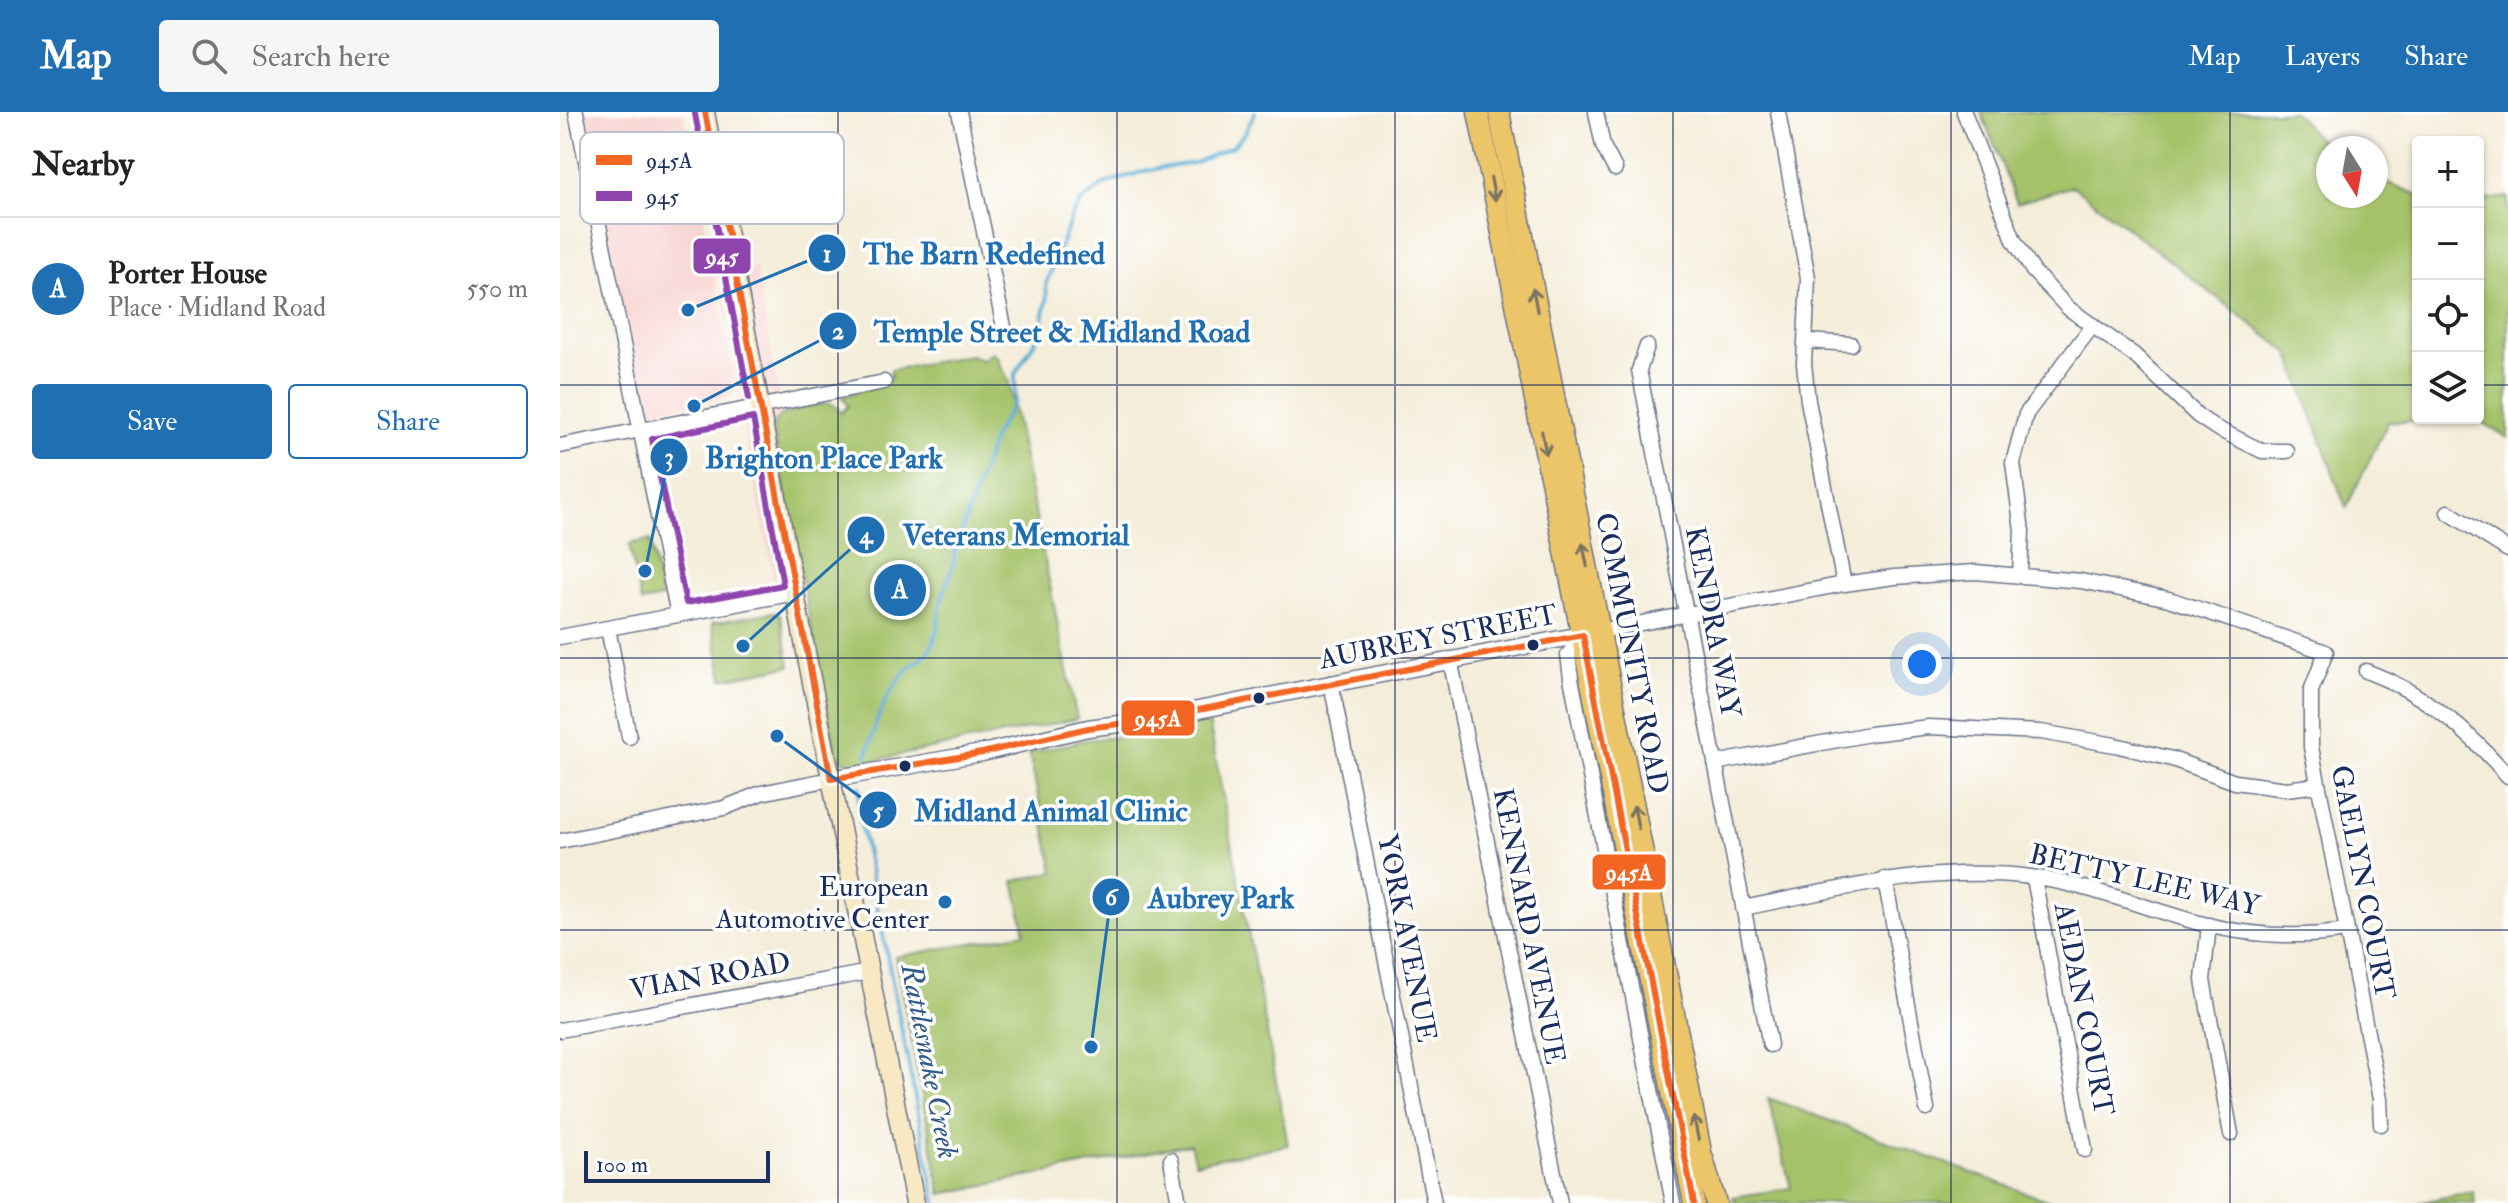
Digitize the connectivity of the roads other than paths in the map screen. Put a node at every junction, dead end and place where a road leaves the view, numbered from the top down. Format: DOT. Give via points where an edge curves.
graph roads {
  1 [pos="576,112"];
  2 [pos="705,112"];
  3 [pos="959,112"];
  4 [pos="1478,112"];
  5 [pos="1499,112"];
  6 [pos="1596,112"];
  7 [pos="1778,112"];
  8 [pos="1964,112"];
  9 [pos="580,132"];
  10 [pos="709,132"];
  11 [pos="1615,169"];
  12 [pos="598,224"];
  13 [pos="726,224"];
  14 [pos="2093,325"];
  15 [pos="1005,332"];
  16 [pos="1806,341"];
  17 [pos="1851,344"];
  18 [pos="1647,346"];
  19 [pos="884,382"];
  20 [pos="760,406"];
  21 [pos="640,431"];
  22 [pos="560,446"];
  23 [pos="2287,451"];
  24 [pos="2448,512"];
  25 [pos="2508,550"];
  26 [pos="2020,574"];
  27 [pos="1844,584"];
  28 [pos="795,593"];
  29 [pos="678,615"];
  30 [pos="1686,615"];
  31 [pos="608,628"];
  32 [pos="1591,633"];
  33 [pos="560,637"];
  34 [pos="2326,652"];
  35 [pos="1450,659"];
  36 [pos="2366,671"];
  37 [pos="1331,683"];
  38 [pos="629,737"];
  39 [pos="1715,763"];
  40 [pos="2508,776"];
  41 [pos="831,779"];
  42 [pos="2318,785"];
  43 [pos="560,841"];
  44 [pos="2034,878"];
  45 [pos="1885,879"];
  46 [pos="1743,908"];
  47 [pos="2209,925"];
  48 [pos="2347,931"];
  49 [pos="869,972"];
  50 [pos="560,1030"];
  51 [pos="1770,1045"];
  52 [pos="1927,1109"];
  53 [pos="2381,1124"];
  54 [pos="2231,1134"];
  55 [pos="2085,1150"];
  56 [pos="1171,1160"];
  57 [pos="915,1203"];
  58 [pos="1179,1203"];
  59 [pos="1434,1203"];
  60 [pos="1560,1203"];
  61 [pos="1673,1203"];
  62 [pos="1694,1203"];
  63 [pos="1716,1203"];
  1 -- 9 [label="street"];
  2 -- 10 [label="main road"];
  3 -- 15 [label="street"];
  4 -- 32 [label="main road, COMMUNITY ROAD, one-way"];
  32 -- 5 [label="main road, COMMUNITY ROAD, one-way"];
  6 -- 11 [label="street" via="1603,146"];
  7 -- 16 [label="street" via="1808,278"];
  8 -- 14 [label="street" via="2014,240 2033,271 2068,308"];
  12 -- 21 [label="street"];
  13 -- 20 [label="main road"];
  14 -- 23 [label="street" via="2216,428 2262,451"];
  14 -- 26 [label="street" via="2026,414 2022,427 2013,463 2022,531"];
  16 -- 17 [label="street"];
  16 -- 27 [label="street" via="1808,401"];
  18 -- 30 [label="street, KENDRA WAY" via="1639,370"];
  19 -- 20 [label="street"];
  20 -- 21 [label="street"];
  20 -- 28 [label="main road"];
  21 -- 22 [label="street"];
  21 -- 29 [label="street"];
  24 -- 25 [label="street"];
  26 -- 27 [label="street, AUBREY STREET" via="1975,572"];
  26 -- 34 [label="street, AUBREY STREET" via="2169,599"];
  27 -- 30 [label="street, AUBREY STREET"];
  28 -- 29 [label="street"];
  28 -- 41 [label="main road"];
  29 -- 31 [label="street"];
  30 -- 32 [label="street, AUBREY STREET"];
  30 -- 39 [label="street, KENDRA WAY"];
  31 -- 33 [label="street"];
  31 -- 38 [label="street"];
  32 -- 35 [label="street, AUBREY STREET"];
  32 -- 61 [label="street" via="1568,655 1571,678"];
  32 -- 62 [label="main road, COMMUNITY ROAD"];
  63 -- 32 [label="main road, COMMUNITY ROAD, one-way"];
  34 -- 42 [label="street, GAELYN COURT" via="2311,691 2311,747"];
  35 -- 37 [label="street, AUBREY STREET"];
  35 -- 60 [label="street, KENNARD AVENUE"];
  36 -- 40 [label="street" via="2396,682 2437,708"];
  37 -- 41 [label="street, AUBREY STREET"];
  37 -- 59 [label="street, YORK AVENUE"];
  39 -- 42 [label="street" via="1929,727 2041,732 2172,759 2235,782 2286,789"];
  39 -- 46 [label="street, KENDRA WAY"];
  41 -- 43 [label="street, AUBREY STREET" via="761,793 724,808"];
  41 -- 49 [label="main road"];
  42 -- 48 [label="street, GAELYN COURT"];
  44 -- 45 [label="street, BETTY LEE WAY" via="1990,873"];
  44 -- 47 [label="street, BETTY LEE WAY" via="2107,893"];
  44 -- 55 [label="street, AEDAN COURT"];
  45 -- 46 [label="street, BETTY LEE WAY"];
  45 -- 52 [label="street"];
  46 -- 51 [label="street, KENDRA WAY"];
  47 -- 48 [label="street, BETTY LEE WAY" via="2275,934"];
  47 -- 54 [label="street" via="2203,980"];
  48 -- 53 [label="street, GAELYN COURT"];
  49 -- 50 [label="street, VIAN ROAD"];
  49 -- 57 [label="main road"];
  56 -- 58 [label="street"];
}
